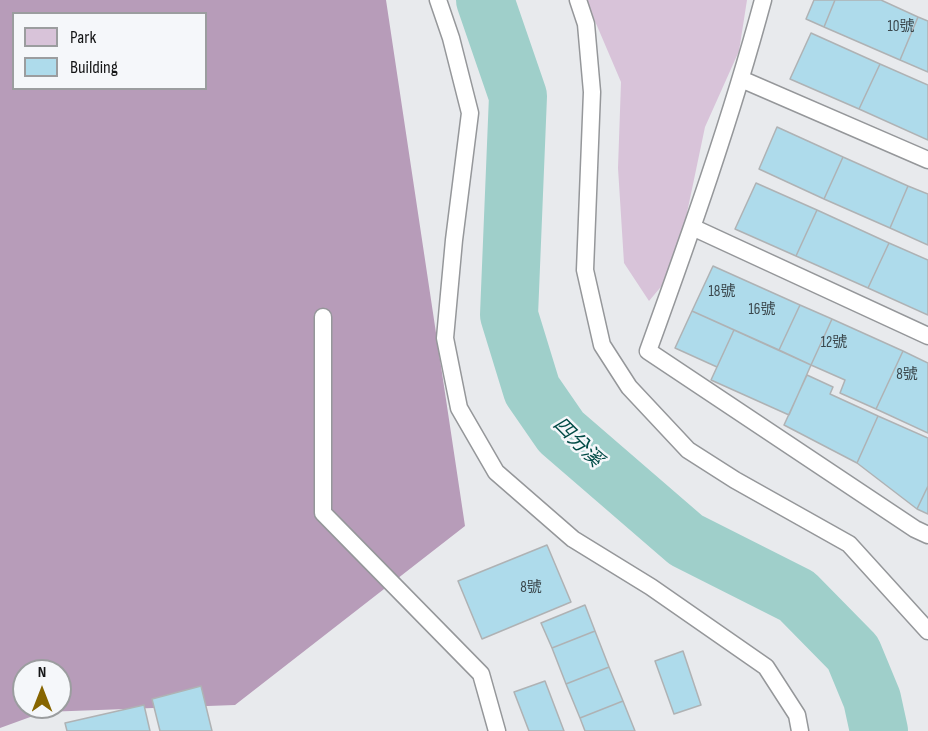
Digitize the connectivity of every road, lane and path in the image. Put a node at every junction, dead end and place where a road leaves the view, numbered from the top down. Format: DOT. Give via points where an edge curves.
graph roads {
  1 [pos="438,0"];
  2 [pos="578,0"];
  3 [pos="763,0"];
  4 [pos="741,79"];
  5 [pos="928,160"];
  6 [pos="693,227"];
  7 [pos="323,317"];
  8 [pos="928,336"];
  9 [pos="928,535"];
  10 [pos="928,631"];
  11 [pos="497,731"];
  12 [pos="800,731"];
  1 -- 12 [label="lane" via="470,113 445,338 459,408 496,472 573,539 651,587 766,667 797,715"];
  2 -- 10 [label="lane" via="586,24 592,92 585,270 602,345 629,387 688,450 849,544"];
  3 -- 4 [label="lane"];
  4 -- 5 [label="lane"];
  4 -- 6 [label="lane"];
  6 -- 8 [label="lane"];
  6 -- 9 [label="lane" via="648,351"];
  7 -- 11 [label="lane" via="323,513 481,674"];
}
